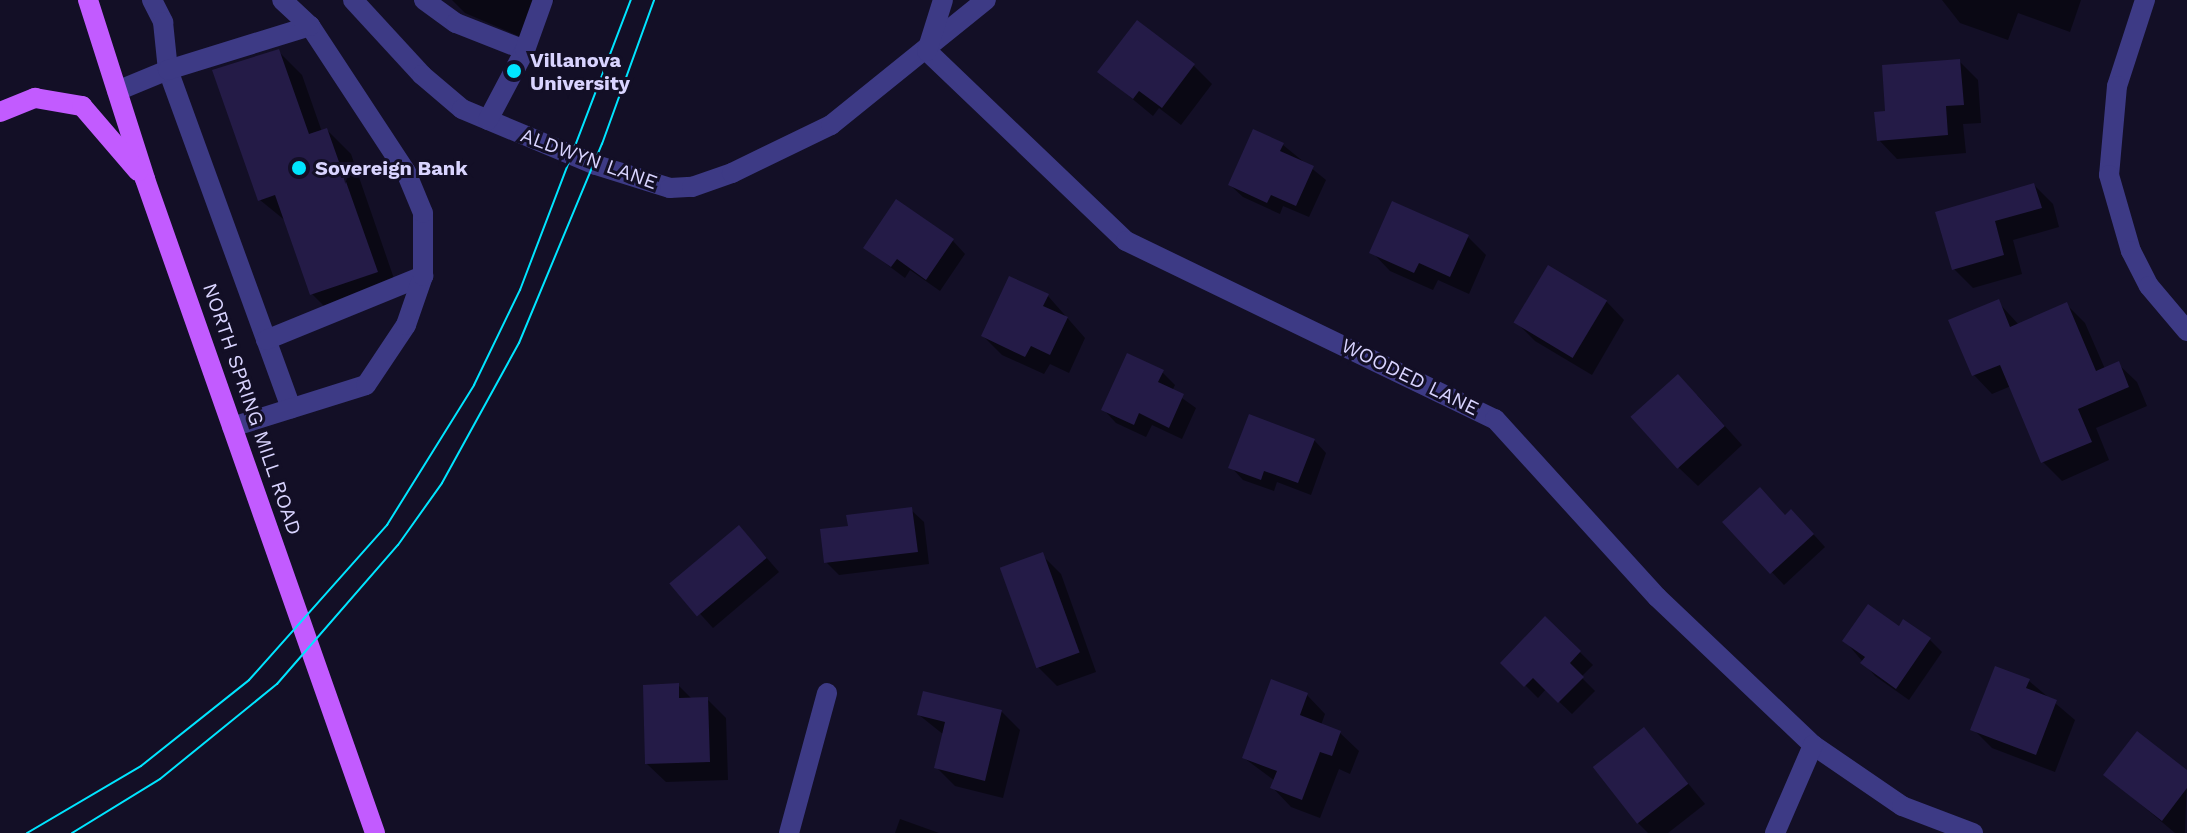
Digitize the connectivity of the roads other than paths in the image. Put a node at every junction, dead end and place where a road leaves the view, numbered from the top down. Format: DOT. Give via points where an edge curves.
graph roads {
  1 [pos="88,0"];
  2 [pos="152,0"];
  3 [pos="282,0"];
  4 [pos="353,0"];
  5 [pos="424,0"];
  6 [pos="543,0"];
  7 [pos="943,0"];
  8 [pos="986,0"];
  9 [pos="2145,0"];
  10 [pos="310,26"];
  11 [pos="525,50"];
  12 [pos="927,51"];
  13 [pos="168,70"];
  14 [pos="117,91"];
  15 [pos="0,112"];
  16 [pos="488,120"];
  17 [pos="145,179"];
  18 [pos="423,276"];
  19 [pos="2187,331"];
  20 [pos="266,340"];
  21 [pos="291,408"];
  22 [pos="232,427"];
  23 [pos="827,693"];
  24 [pos="1813,745"];
  25 [pos="375,833"];
  26 [pos="789,833"];
  27 [pos="1775,833"];
  28 [pos="1973,833"];
  1 -- 14 [label="main road, NORTH SPRING MILL ROAD"];
  2 -- 13 [label="street" via="163,22"];
  3 -- 10 [label="street"];
  4 -- 16 [label="street, ALDWYN LANE" via="422,75 462,109"];
  5 -- 11 [label="street" via="456,23"];
  6 -- 11 [label="street"];
  7 -- 12 [label="street"];
  8 -- 12 [label="street, ALDWYN LANE"];
  9 -- 19 [label="street" via="2117,86 2109,175 2116,212 2137,263"];
  10 -- 13 [label="street"];
  10 -- 18 [label="street" via="406,172 423,213"];
  11 -- 16 [label="street"];
  12 -- 16 [label="street, ALDWYN LANE" via="831,125 692,187 670,188 630,177"];
  12 -- 24 [label="street, WOODED LANE" via="1126,241 1495,419 1657,597"];
  13 -- 14 [label="street"];
  13 -- 20 [label="street"];
  14 -- 17 [label="main road, NORTH SPRING MILL ROAD"];
  15 -- 17 [label="main road" via="35,98 82,106"];
  17 -- 22 [label="main road, NORTH SPRING MILL ROAD"];
  18 -- 20 [label="street"];
  18 -- 21 [label="street" via="406,325 366,385"];
  20 -- 21 [label="street"];
  21 -- 22 [label="street"];
  22 -- 25 [label="main road, NORTH SPRING MILL ROAD"];
  23 -- 26 [label="street"];
  24 -- 27 [label="street"];
  24 -- 28 [label="street, WOODED LANE" via="1902,806"];
}
